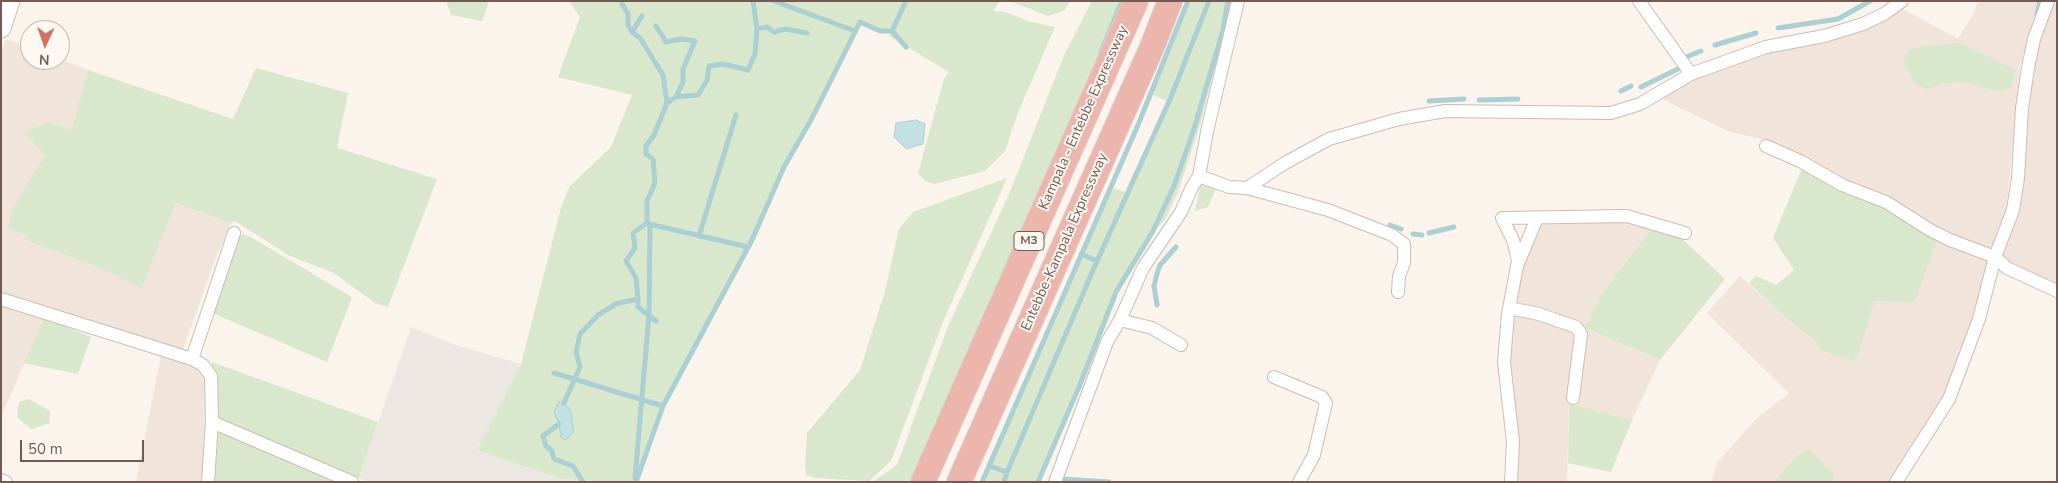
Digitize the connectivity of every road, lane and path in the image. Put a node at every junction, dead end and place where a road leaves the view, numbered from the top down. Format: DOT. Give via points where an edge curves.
graph roads {
  1 [pos="1136,1"];
  2 [pos="1170,1"];
  3 [pos="1238,1"];
  4 [pos="1639,1"];
  5 [pos="1902,1"];
  6 [pos="2048,1"];
  7 [pos="9,2"];
  8 [pos="1,28"];
  9 [pos="1691,74"];
  10 [pos="1766,146"];
  11 [pos="1199,176"];
  12 [pos="1247,188"];
  13 [pos="1537,218"];
  14 [pos="234,233"];
  15 [pos="1685,233"];
  16 [pos="1995,257"];
  17 [pos="1518,261"];
  18 [pos="2057,291"];
  19 [pos="1398,292"];
  20 [pos="1,299"];
  21 [pos="1509,308"];
  22 [pos="1120,320"];
  23 [pos="1181,345"];
  24 [pos="192,359"];
  25 [pos="1274,377"];
  26 [pos="1573,398"];
  27 [pos="212,422"];
  28 [pos="1,480"];
  29 [pos="6,482"];
  30 [pos="208,482"];
  31 [pos="352,482"];
  32 [pos="923,482"];
  33 [pos="959,482"];
  34 [pos="1055,482"];
  35 [pos="1299,482"];
  36 [pos="1511,482"];
  37 [pos="1896,482"];
  1 -- 32 [label="highway, Kampala - Entebbe Expressway / M3"];
  2 -- 33 [label="highway, Entebbe-Kampala Expressway / M3"];
  3 -- 11 [label="street"];
  4 -- 9 [label="street"];
  5 -- 9 [label="street" via="1863,24 1824,36 1766,47"];
  6 -- 16 [label="street" via="2034,39 2028,68 2013,210"];
  7 -- 8 [label="street"];
  9 -- 12 [label="street" via="1640,104 1610,113 1445,111 1382,123 1329,139"];
  10 -- 16 [label="street" via="1842,185 1886,202 1950,240"];
  11 -- 12 [label="street" via="1229,187"];
  11 -- 22 [label="street" via="1181,212 1142,268"];
  12 -- 19 [label="street" via="1328,210 1392,235 1404,244"];
  13 -- 15 [label="street" via="1627,216"];
  13 -- 17 [label="street"];
  13 -- 17 [label="street" via="1502,218 1513,240"];
  14 -- 24 [label="street"];
  16 -- 18 [label="street" via="2007,268"];
  16 -- 37 [label="street" via="1979,319 1949,399"];
  17 -- 21 [label="street"];
  20 -- 24 [label="street"];
  21 -- 26 [label="street" via="1540,314 1576,327 1581,334"];
  21 -- 36 [label="street" via="1504,362 1513,442"];
  22 -- 23 [label="street" via="1152,328"];
  22 -- 34 [label="street" via="1094,372"];
  24 -- 27 [label="street" via="203,365 212,376"];
  25 -- 35 [label="street" via="1322,397 1326,403 1314,455"];
  27 -- 30 [label="street"];
  27 -- 31 [label="street"];
  28 -- 29 [label="street"];
}
